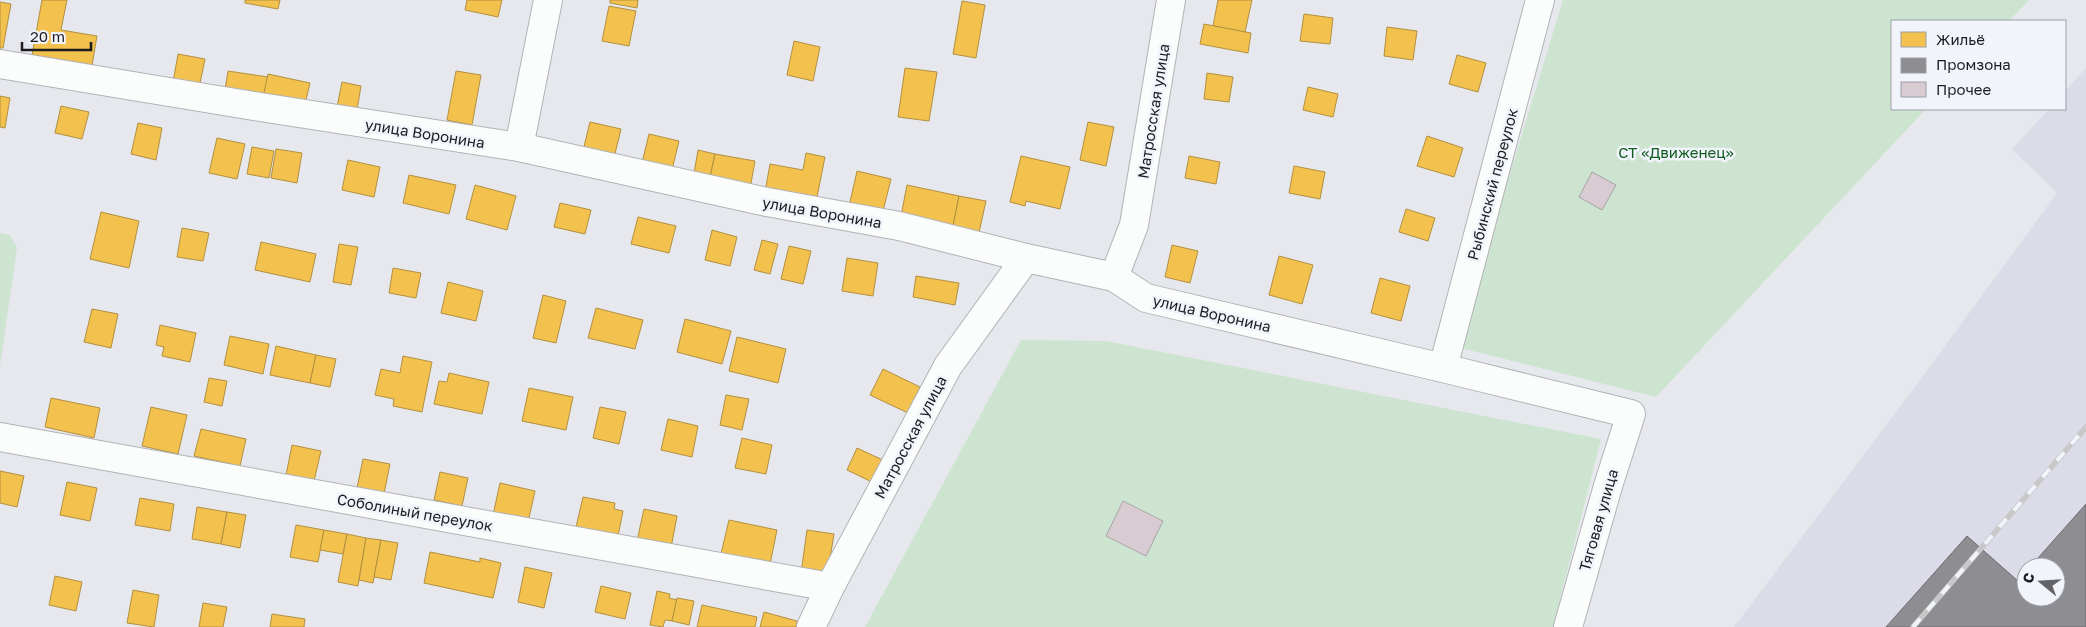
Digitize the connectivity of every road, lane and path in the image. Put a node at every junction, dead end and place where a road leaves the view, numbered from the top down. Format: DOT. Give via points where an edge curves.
graph roads {
  1 [pos="548,0"];
  2 [pos="1171,0"];
  3 [pos="1540,0"];
  4 [pos="0,64"];
  5 [pos="519,147"];
  6 [pos="1026,258"];
  7 [pos="1114,277"];
  8 [pos="1443,368"];
  9 [pos="1630,414"];
  10 [pos="0,437"];
  11 [pos="830,587"];
  12 [pos="811,627"];
  13 [pos="1568,627"];
  1 -- 5 [label="street"];
  2 -- 7 [label="street, Матросская улица" via="1134,225"];
  3 -- 8 [label="street, Рыбинский переулок"];
  4 -- 5 [label="street, улица Воронина"];
  5 -- 6 [label="street, улица Воронина" via="767,202 899,226"];
  6 -- 7 [label="street, улица Воронина"];
  6 -- 11 [label="street, Матросская улица" via="948,366"];
  7 -- 8 [label="street, улица Воронина" via="1146,298"];
  8 -- 9 [label="street, улица Воронина"];
  9 -- 13 [label="street, Тяговая улица"];
  10 -- 11 [label="street, Соболиный переулок"];
  11 -- 12 [label="street, Матросская улица"];
}
